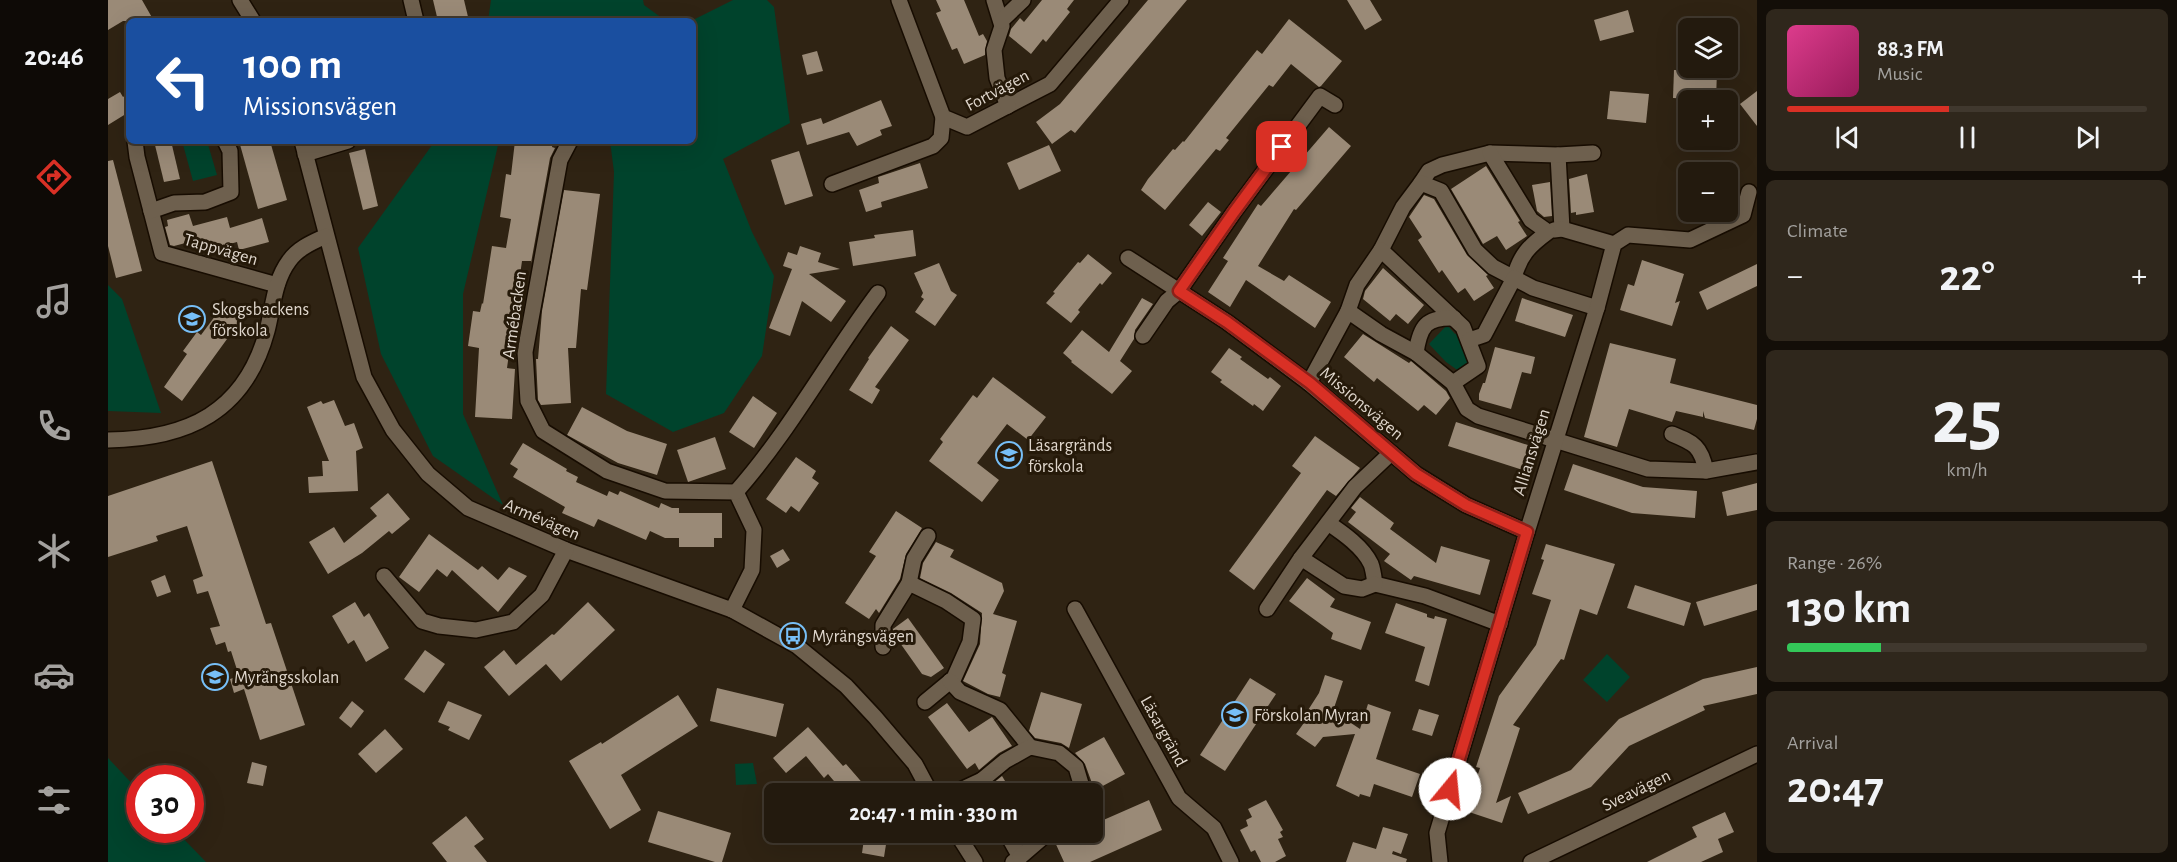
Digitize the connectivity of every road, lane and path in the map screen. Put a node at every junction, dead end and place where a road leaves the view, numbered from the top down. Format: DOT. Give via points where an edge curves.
graph roads {
  1 [pos="240,0"];
  2 [pos="411,0"];
  3 [pos="899,0"];
  4 [pos="994,0"];
  5 [pos="1023,0"];
  6 [pos="1121,0"];
  7 [pos="251,18"];
  8 [pos="415,18"];
  9 [pos="1001,21"];
  10 [pos="1335,105"];
  11 [pos="1008,106"];
  12 [pos="943,117"];
  13 [pos="135,144"];
  14 [pos="226,144"];
  15 [pos="326,144"];
  16 [pos="568,144"];
  17 [pos="304,147"];
  18 [pos="1490,153"];
  19 [pos="1593,153"];
  20 [pos="1558,155"];
  21 [pos="1421,183"];
  22 [pos="832,184"];
  23 [pos="1749,192"];
  24 [pos="151,211"];
  25 [pos="1555,230"];
  26 [pos="326,236"];
  27 [pos="1614,244"];
  28 [pos="1381,250"];
  29 [pos="1128,258"];
  30 [pos="1514,278"];
  31 [pos="277,285"];
  32 [pos="1179,291"];
  33 [pos="878,293"];
  34 [pos="1597,308"];
  35 [pos="1348,311"];
  36 [pos="1454,318"];
  37 [pos="1143,336"];
  38 [pos="1469,340"];
  39 [pos="1416,353"];
  40 [pos="1310,383"];
  41 [pos="1454,383"];
  42 [pos="1672,434"];
  43 [pos="108,440"];
  44 [pos="1555,441"];
  45 [pos="1391,453"];
  46 [pos="1757,462"];
  47 [pos="1706,471"];
  48 [pos="736,492"];
  49 [pos="1328,523"];
  50 [pos="1527,532"];
  51 [pos="928,536"];
  52 [pos="566,550"];
  53 [pos="1301,558"];
  54 [pos="384,576"];
  55 [pos="909,583"];
  56 [pos="1375,584"];
  57 [pos="1075,609"];
  58 [pos="1267,609"];
  59 [pos="732,610"];
  60 [pos="1500,624"];
  61 [pos="882,647"];
  62 [pos="950,681"];
  63 [pos="925,702"];
  64 [pos="1030,747"];
  65 [pos="1757,753"];
  66 [pos="925,783"];
  67 [pos="986,783"];
  68 [pos="1081,783"];
  69 [pos="963,843"];
  70 [pos="1010,843"];
  71 [pos="1036,843"];
  72 [pos="1017,860"];
  73 [pos="975,862"];
  74 [pos="1231,862"];
  75 [pos="1440,862"];
  76 [pos="1531,862"];
  1 -- 7 [label="street"];
  2 -- 8 [label="street"];
  3 -- 12 [label="street, Fortvägen"];
  4 -- 9 [label="street"];
  5 -- 9 [label="street"];
  6 -- 11 [label="street, Fortvägen" via="1050,84"];
  9 -- 11 [label="street" via="994,50 997,78"];
  10 -- 32 [label="street" via="1320,96"];
  11 -- 12 [label="street, Fortvägen" via="967,127"];
  12 -- 22 [label="street" via="941,138 933,146"];
  13 -- 24 [label="street, Tappvägen"];
  14 -- 24 [label="street, Tappvägen" via="231,192 205,202 174,203"];
  15 -- 17 [label="street"];
  16 -- 48 [label="street, Armébacken" via="560,160 525,352 528,401 543,431 607,471 665,491"];
  17 -- 26 [label="street, Armévägen"];
  18 -- 20 [label="street"];
  18 -- 21 [label="street" via="1442,165 1429,171"];
  18 -- 25 [label="street" via="1531,220"];
  19 -- 20 [label="street"];
  20 -- 25 [label="street"];
  21 -- 28 [label="street" via="1403,207"];
  21 -- 30 [label="street" via="1441,191 1475,250 1493,267"];
  23 -- 27 [label="street" via="1743,216 1690,240 1628,235"];
  24 -- 31 [label="street, Tappvägen" via="162,253"];
  25 -- 27 [label="street"];
  25 -- 30 [label="street" via="1534,242 1519,261"];
  26 -- 31 [label="street, Tappvägen" via="305,246 289,261"];
  26 -- 52 [label="street, Armévägen" via="364,377 393,430 428,474 468,508"];
  27 -- 34 [label="street, Alliansvägen"];
  28 -- 35 [label="street" via="1357,285"];
  28 -- 36 [label="street"];
  29 -- 32 [label="street, Missionsvägen"];
  30 -- 34 [label="street"];
  30 -- 38 [label="street" via="1484,335"];
  31 -- 43 [label="street, Tappvägen" via="256,364 237,392 210,415 178,431"];
  32 -- 37 [label="street" via="1167,301"];
  32 -- 40 [label="street, Missionsvägen"];
  33 -- 48 [label="street" via="762,462"];
  34 -- 44 [label="street, Alliansvägen"];
  35 -- 39 [label="street"];
  35 -- 40 [label="street"];
  36 -- 38 [label="street"];
  36 -- 39 [label="street" via="1437,318 1425,325"];
  38 -- 41 [label="street" via="1478,366"];
  39 -- 41 [label="street"];
  40 -- 45 [label="street, Missionsvägen"];
  41 -- 44 [label="street" via="1467,409 1478,416"];
  42 -- 47 [label="street" via="1694,443 1703,456"];
  44 -- 47 [label="street" via="1648,469"];
  44 -- 50 [label="street, Alliansvägen"];
  45 -- 49 [label="street" via="1355,487"];
  45 -- 50 [label="street, Missionsvägen" via="1416,474 1466,505"];
  46 -- 47 [label="street"];
  48 -- 59 [label="street" via="754,530 752,570"];
  49 -- 53 [label="street"];
  49 -- 56 [label="street" via="1364,554 1371,564"];
  50 -- 60 [label="street, Alliansvägen"];
  51 -- 55 [label="street" via="914,559"];
  52 -- 54 [label="street" via="542,595 513,622 476,630 422,621"];
  52 -- 59 [label="street, Armévägen"];
  53 -- 56 [label="street" via="1344,586 1362,589"];
  53 -- 58 [label="street"];
  55 -- 61 [label="street" via="883,625"];
  55 -- 62 [label="street" via="973,619 970,642"];
  56 -- 60 [label="street" via="1425,596"];
  57 -- 74 [label="street, Läsargränd" via="1179,798 1214,828"];
  59 -- 66 [label="street, Armévägen" via="797,646 846,686 915,764"];
  60 -- 75 [label="street, Alliansvägen" via="1437,833"];
  62 -- 63 [label="street"];
  62 -- 64 [label="street" via="960,692 1000,710"];
  64 -- 67 [label="street" via="1005,761"];
  64 -- 68 [label="street" via="1059,753 1076,766"];
  65 -- 76 [label="street, Sveavägen"];
  69 -- 73 [label="street"];
  70 -- 72 [label="street"];
  71 -- 72 [label="street"];
}
